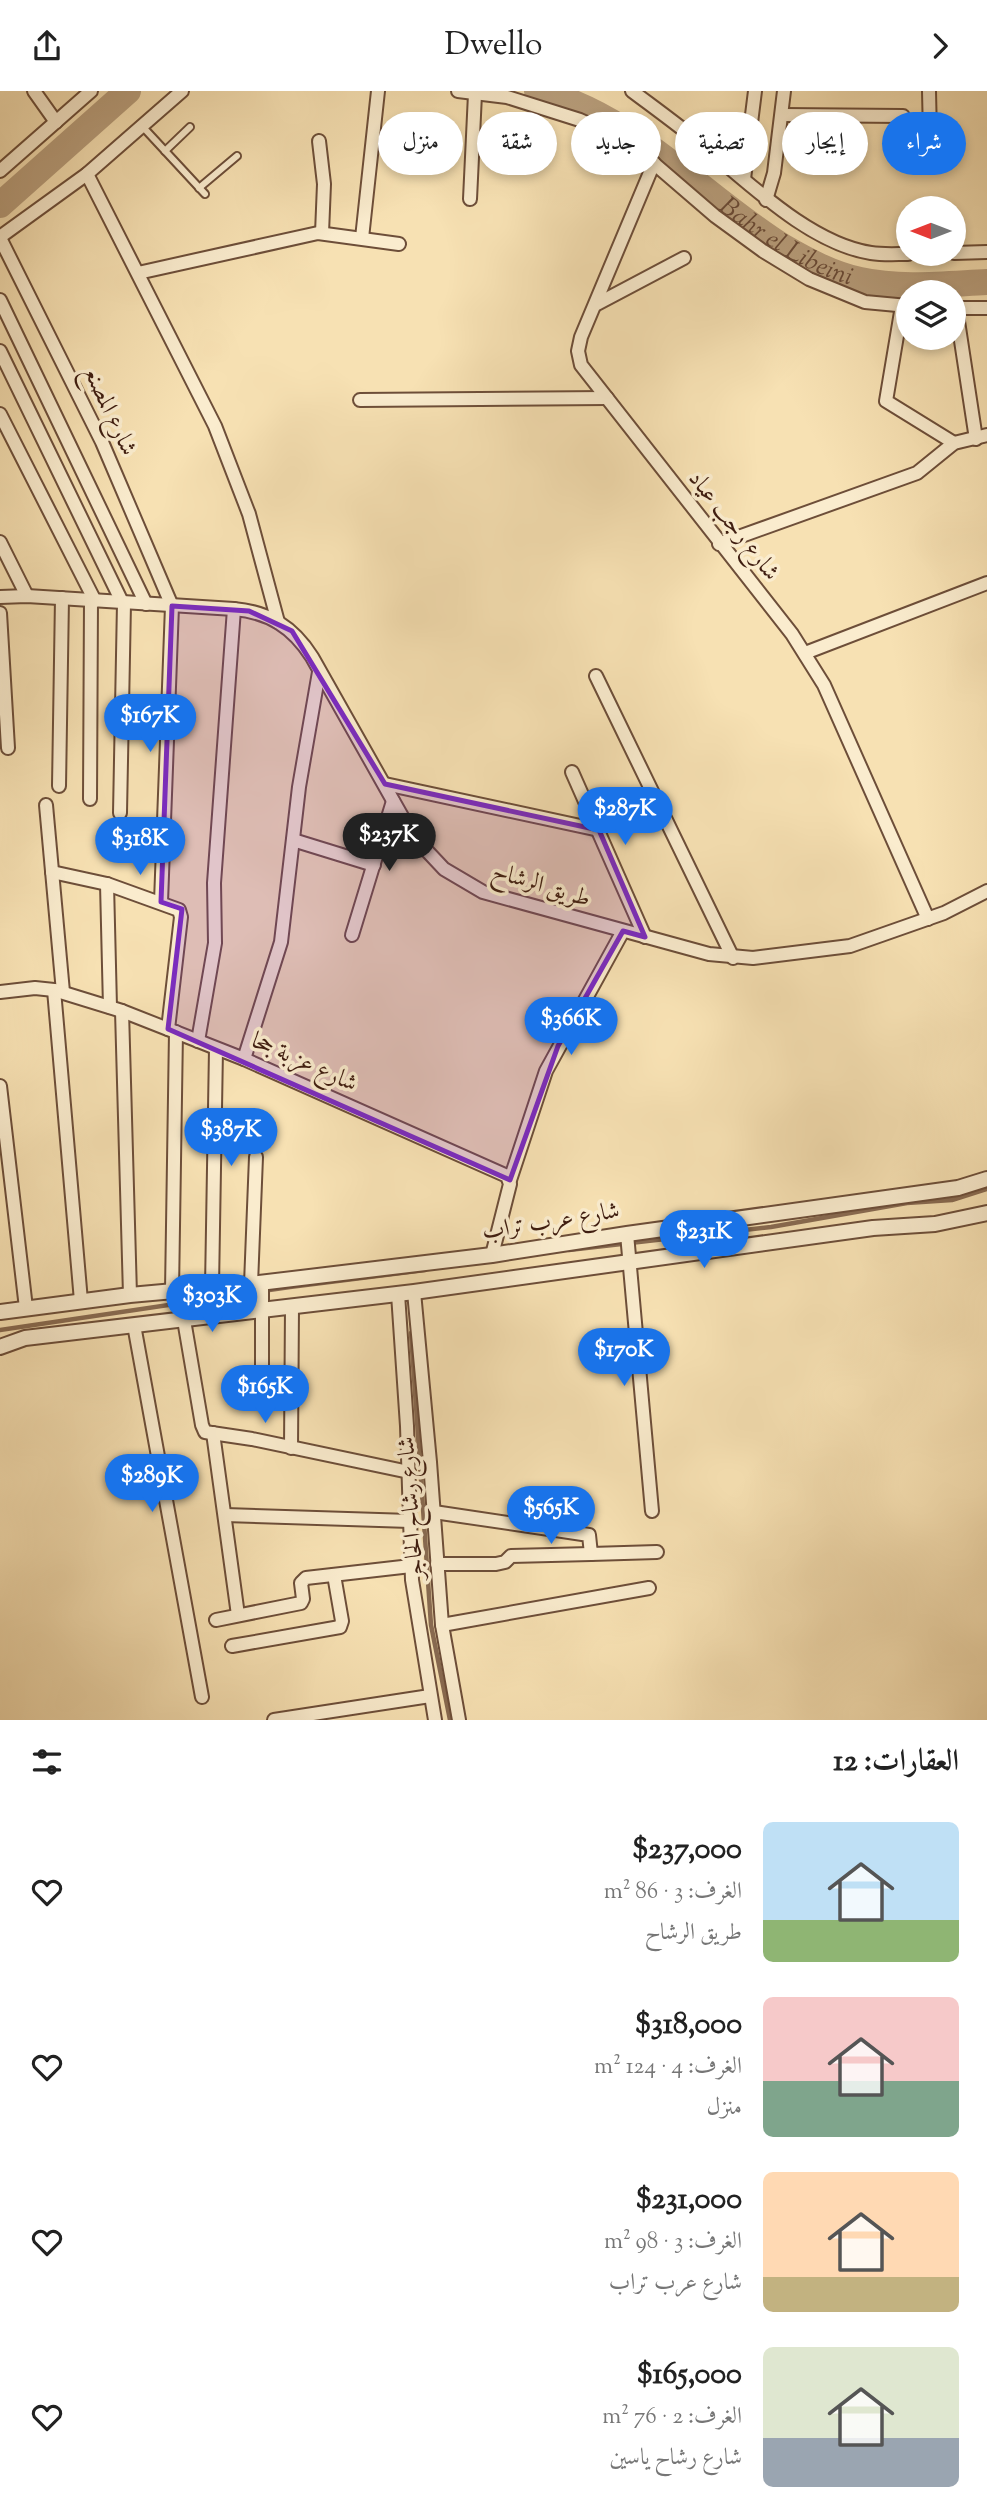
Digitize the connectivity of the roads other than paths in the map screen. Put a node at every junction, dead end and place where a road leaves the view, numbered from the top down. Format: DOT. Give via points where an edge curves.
graph roads {
  1 [pos="34,91"];
  2 [pos="91,91"];
  3 [pos="182,91"];
  4 [pos="378,91"];
  5 [pos="457,91"];
  6 [pos="632,91"];
  7 [pos="755,91"];
  8 [pos="784,91"];
  9 [pos="929,91"];
  10 [pos="475,94"];
  11 [pos="507,94"];
  12 [pos="783,112"];
  13 [pos="929,112"];
  14 [pos="571,117"];
  15 [pos="782,121"];
  16 [pos="56,122"];
  17 [pos="142,126"];
  18 [pos="190,127"];
  19 [pos="319,141"];
  20 [pos="165,151"];
  21 [pos="237,156"];
  22 [pos="661,169"];
  23 [pos="0,171"];
  24 [pos="86,174"];
  25 [pos="649,175"];
  26 [pos="744,179"];
  27 [pos="199,188"];
  28 [pos="205,194"];
  29 [pos="470,199"];
  30 [pos="766,200"];
  31 [pos="322,233"];
  32 [pos="0,238"];
  33 [pos="362,238"];
  34 [pos="399,243"];
  35 [pos="987,252"];
  36 [pos="966,253"];
  37 [pos="896,254"];
  38 [pos="684,258"];
  39 [pos="138,273"];
  40 [pos="0,300"];
  41 [pos="597,304"];
  42 [pos="896,305"];
  43 [pos="966,308"];
  44 [pos="987,308"];
  45 [pos="896,350"];
  46 [pos="963,350"];
  47 [pos="0,351"];
  48 [pos="607,398"];
  49 [pos="360,400"];
  50 [pos="0,414"];
  51 [pos="981,437"];
  52 [pos="954,443"];
  53 [pos="0,543"];
  54 [pos="719,544"];
  55 [pos="987,583"];
  56 [pos="27,596"];
  57 [pos="0,597"];
  58 [pos="62,598"];
  59 [pos="93,600"];
  60 [pos="123,602"];
  61 [pos="146,604"];
  62 [pos="172,606"];
  63 [pos="234,609"];
  64 [pos="0,613"];
  65 [pos="278,621"];
  66 [pos="805,653"];
  67 [pos="320,672"];
  68 [pos="596,676"];
  69 [pos="8,748"];
  70 [pos="572,772"];
  71 [pos="385,784"];
  72 [pos="59,786"];
  73 [pos="90,799"];
  74 [pos="656,799"];
  75 [pos="393,801"];
  76 [pos="46,805"];
  77 [pos="120,813"];
  78 [pos="598,827"];
  79 [pos="293,839"];
  80 [pos="374,865"];
  81 [pos="52,872"];
  82 [pos="107,884"];
  83 [pos="987,891"];
  84 [pos="161,902"];
  85 [pos="928,919"];
  86 [pos="623,931"];
  87 [pos="352,935"];
  88 [pos="645,937"];
  89 [pos="733,958"];
  90 [pos="59,991"];
  91 [pos="0,992"];
  92 [pos="116,1009"];
  93 [pos="172,1031"];
  94 [pos="198,1041"];
  95 [pos="216,1049"];
  96 [pos="244,1059"];
  97 [pos="0,1086"];
  98 [pos="256,1157"];
  99 [pos="987,1179"];
  100 [pos="510,1180"];
  101 [pos="987,1213"];
  102 [pos="627,1237"];
  103 [pos="492,1255"];
  104 [pos="629,1259"];
  105 [pos="372,1283"];
  106 [pos="212,1287"];
  107 [pos="172,1291"];
  108 [pos="260,1293"];
  109 [pos="414,1293"];
  110 [pos="398,1294"];
  111 [pos="130,1295"];
  112 [pos="81,1301"];
  113 [pos="292,1307"];
  114 [pos="26,1308"];
  115 [pos="0,1312"];
  116 [pos="184,1320"];
  117 [pos="134,1325"];
  118 [pos="0,1347"];
  119 [pos="262,1400"];
  120 [pos="213,1433"];
  121 [pos="291,1448"];
  122 [pos="409,1472"];
  123 [pos="652,1510"];
  124 [pos="433,1512"];
  125 [pos="225,1515"];
  126 [pos="410,1521"];
  127 [pos="657,1552"];
  128 [pos="591,1554"];
  129 [pos="437,1564"];
  130 [pos="411,1566"];
  131 [pos="334,1575"];
  132 [pos="649,1588"];
  133 [pos="238,1615"];
  134 [pos="216,1619"];
  135 [pos="442,1625"];
  136 [pos="232,1646"];
  137 [pos="430,1696"];
  138 [pos="202,1697"];
  139 [pos="274,1720"];
  140 [pos="435,1720"];
  141 [pos="459,1720"];
  1 -- 16 [label="street"];
  2 -- 16 [label="street"];
  3 -- 17 [label="street"];
  4 -- 33 [label="street"];
  5 -- 10 [label="street"];
  6 -- 26 [label="street"];
  7 -- 26 [label="street"];
  8 -- 12 [label="street"];
  9 -- 13 [label="street"];
  10 -- 11 [label="street"];
  10 -- 29 [label="street"];
  11 -- 14 [label="street"];
  15 -- 30 [label="street"];
  16 -- 23 [label="street"];
  17 -- 20 [label="lane"];
  17 -- 24 [label="street"];
  18 -- 20 [label="lane"];
  19 -- 31 [label="street" via="324,184"];
  20 -- 27 [label="lane"];
  21 -- 27 [label="lane"];
  22 -- 42 [label="street" via="715,216 809,279 865,302"];
  24 -- 32 [label="street"];
  24 -- 39 [label="street"];
  25 -- 41 [label="street, شارع رجب عياد"];
  26 -- 30 [label="street"];
  27 -- 28 [label="lane"];
  30 -- 37 [label="street" via="844,245"];
  31 -- 33 [label="street"];
  31 -- 39 [label="street"];
  32 -- 62 [label="street, شارع المصنع" via="102,442"];
  33 -- 34 [label="street"];
  35 -- 36 [label="street"];
  38 -- 41 [label="street"];
  39 -- 65 [label="street" via="215,426 249,513"];
  40 -- 61 [label="street"];
  41 -- 48 [label="street, شارع رجب عياد" via="578,351 584,371"];
  43 -- 44 [label="street"];
  45 -- 52 [label="street" via="886,401"];
  46 -- 51 [label="street"];
  47 -- 60 [label="street"];
  48 -- 49 [label="street"];
  48 -- 54 [label="street, شارع رجب عياد"];
  50 -- 59 [label="street"];
  51 -- 52 [label="street"];
  52 -- 54 [label="street" via="917,473"];
  53 -- 56 [label="street"];
  54 -- 66 [label="street, شارع رجب عياد"];
  55 -- 66 [label="street"];
  56 -- 57 [label="street, طريق الرشاح"];
  56 -- 58 [label="street, طريق الرشاح"];
  58 -- 59 [label="street, طريق الرشاح"];
  58 -- 72 [label="street"];
  59 -- 60 [label="street, طريق الرشاح"];
  59 -- 73 [label="street"];
  60 -- 61 [label="street, طريق الرشاح"];
  60 -- 77 [label="street"];
  61 -- 62 [label="street, طريق الرشاح"];
  62 -- 63 [label="street, طريق الرشاح"];
  62 -- 84 [label="street"];
  63 -- 65 [label="street, طريق الرشاح"];
  63 -- 94 [label="street" via="214,870 215,943"];
  64 -- 69 [label="street"];
  65 -- 67 [label="street, طريق الرشاح" via="303,643"];
  66 -- 85 [label="street, شارع رجب عياد" via="830,697"];
  67 -- 71 [label="street, طريق الرشاح"];
  67 -- 79 [label="street"];
  68 -- 74 [label="street"];
  70 -- 78 [label="street"];
  71 -- 75 [label="street, طريق الرشاح"];
  71 -- 78 [label="street"];
  74 -- 78 [label="street"];
  74 -- 89 [label="street"];
  75 -- 80 [label="street"];
  75 -- 86 [label="street, طريق الرشاح" via="428,853 462,882"];
  76 -- 81 [label="street"];
  78 -- 88 [label="street"];
  79 -- 80 [label="street"];
  79 -- 96 [label="street" via="278,957"];
  80 -- 87 [label="street"];
  81 -- 82 [label="street"];
  81 -- 90 [label="street"];
  82 -- 84 [label="street"];
  82 -- 92 [label="street"];
  83 -- 85 [label="street, طريق الرشاح"];
  84 -- 93 [label="street" via="177,908 181,917"];
  85 -- 89 [label="street, طريق الرشاح" via="850,946"];
  86 -- 88 [label="street, طريق الرشاح"];
  86 -- 100 [label="street" via="546,1072"];
  88 -- 89 [label="street, طريق الرشاح"];
  90 -- 91 [label="street, شارع عزبة جحا"];
  90 -- 92 [label="street, شارع عزبة جحا"];
  90 -- 112 [label="street"];
  92 -- 93 [label="street, شارع عزبة جحا"];
  92 -- 111 [label="street"];
  93 -- 94 [label="street, شارع عزبة جحا"];
  93 -- 107 [label="street"];
  94 -- 95 [label="street, شارع عزبة جحا"];
  95 -- 96 [label="street, شارع عزبة جحا"];
  95 -- 106 [label="street"];
  96 -- 100 [label="street, شارع عزبة جحا"];
  97 -- 114 [label="street"];
  98 -- 108 [label="street"];
  99 -- 102 [label="street, شارع عرب تراب" via="958,1188"];
  100 -- 103 [label="street"];
  101 -- 104 [label="street, شارع عرب تراب" via="935,1224"];
  102 -- 103 [label="street, شارع عرب تراب"];
  102 -- 104 [label="street"];
  103 -- 105 [label="street, شارع عرب تراب"];
  104 -- 109 [label="street, شارع عرب تراب"];
  104 -- 123 [label="street"];
  105 -- 108 [label="street"];
  105 -- 110 [label="street, شارع عرب تراب"];
  105 -- 113 [label="street"];
  106 -- 107 [label="street"];
  106 -- 108 [label="street"];
  107 -- 111 [label="street"];
  108 -- 113 [label="street"];
  108 -- 116 [label="street"];
  108 -- 119 [label="street"];
  109 -- 110 [label="street, شارع عرب تراب"];
  109 -- 124 [label="street, شارع رشاح الحاجر"];
  110 -- 122 [label="street, شارع رشاح الحاجر"];
  111 -- 112 [label="street"];
  112 -- 114 [label="street"];
  113 -- 121 [label="street"];
  114 -- 115 [label="street"];
  116 -- 117 [label="street"];
  116 -- 120 [label="street" via="203,1430"];
  117 -- 118 [label="street" via="25,1338"];
  117 -- 138 [label="street"];
  120 -- 121 [label="street"];
  120 -- 125 [label="street"];
  121 -- 122 [label="street"];
  122 -- 126 [label="street, شارع رشاح الحاجر"];
  124 -- 128 [label="street" via="589,1535"];
  124 -- 129 [label="street, شارع رشاح الحاجر"];
  125 -- 126 [label="street"];
  125 -- 133 [label="street"];
  126 -- 130 [label="street, شارع رشاح الحاجر"];
  127 -- 128 [label="street"];
  128 -- 129 [label="street" via="511,1556 496,1564"];
  129 -- 135 [label="street, شارع رشاح الحاجر"];
  130 -- 131 [label="street"];
  130 -- 137 [label="street, شارع رشاح الحاجر"];
  131 -- 133 [label="street" via="303,1579 301,1603"];
  131 -- 136 [label="street" via="340,1627"];
  132 -- 135 [label="street"];
  133 -- 134 [label="street"];
  135 -- 141 [label="street, شارع رشاح الحاجر"];
  137 -- 139 [label="street"];
  137 -- 140 [label="street, شارع رشاح الحاجر"];
}
